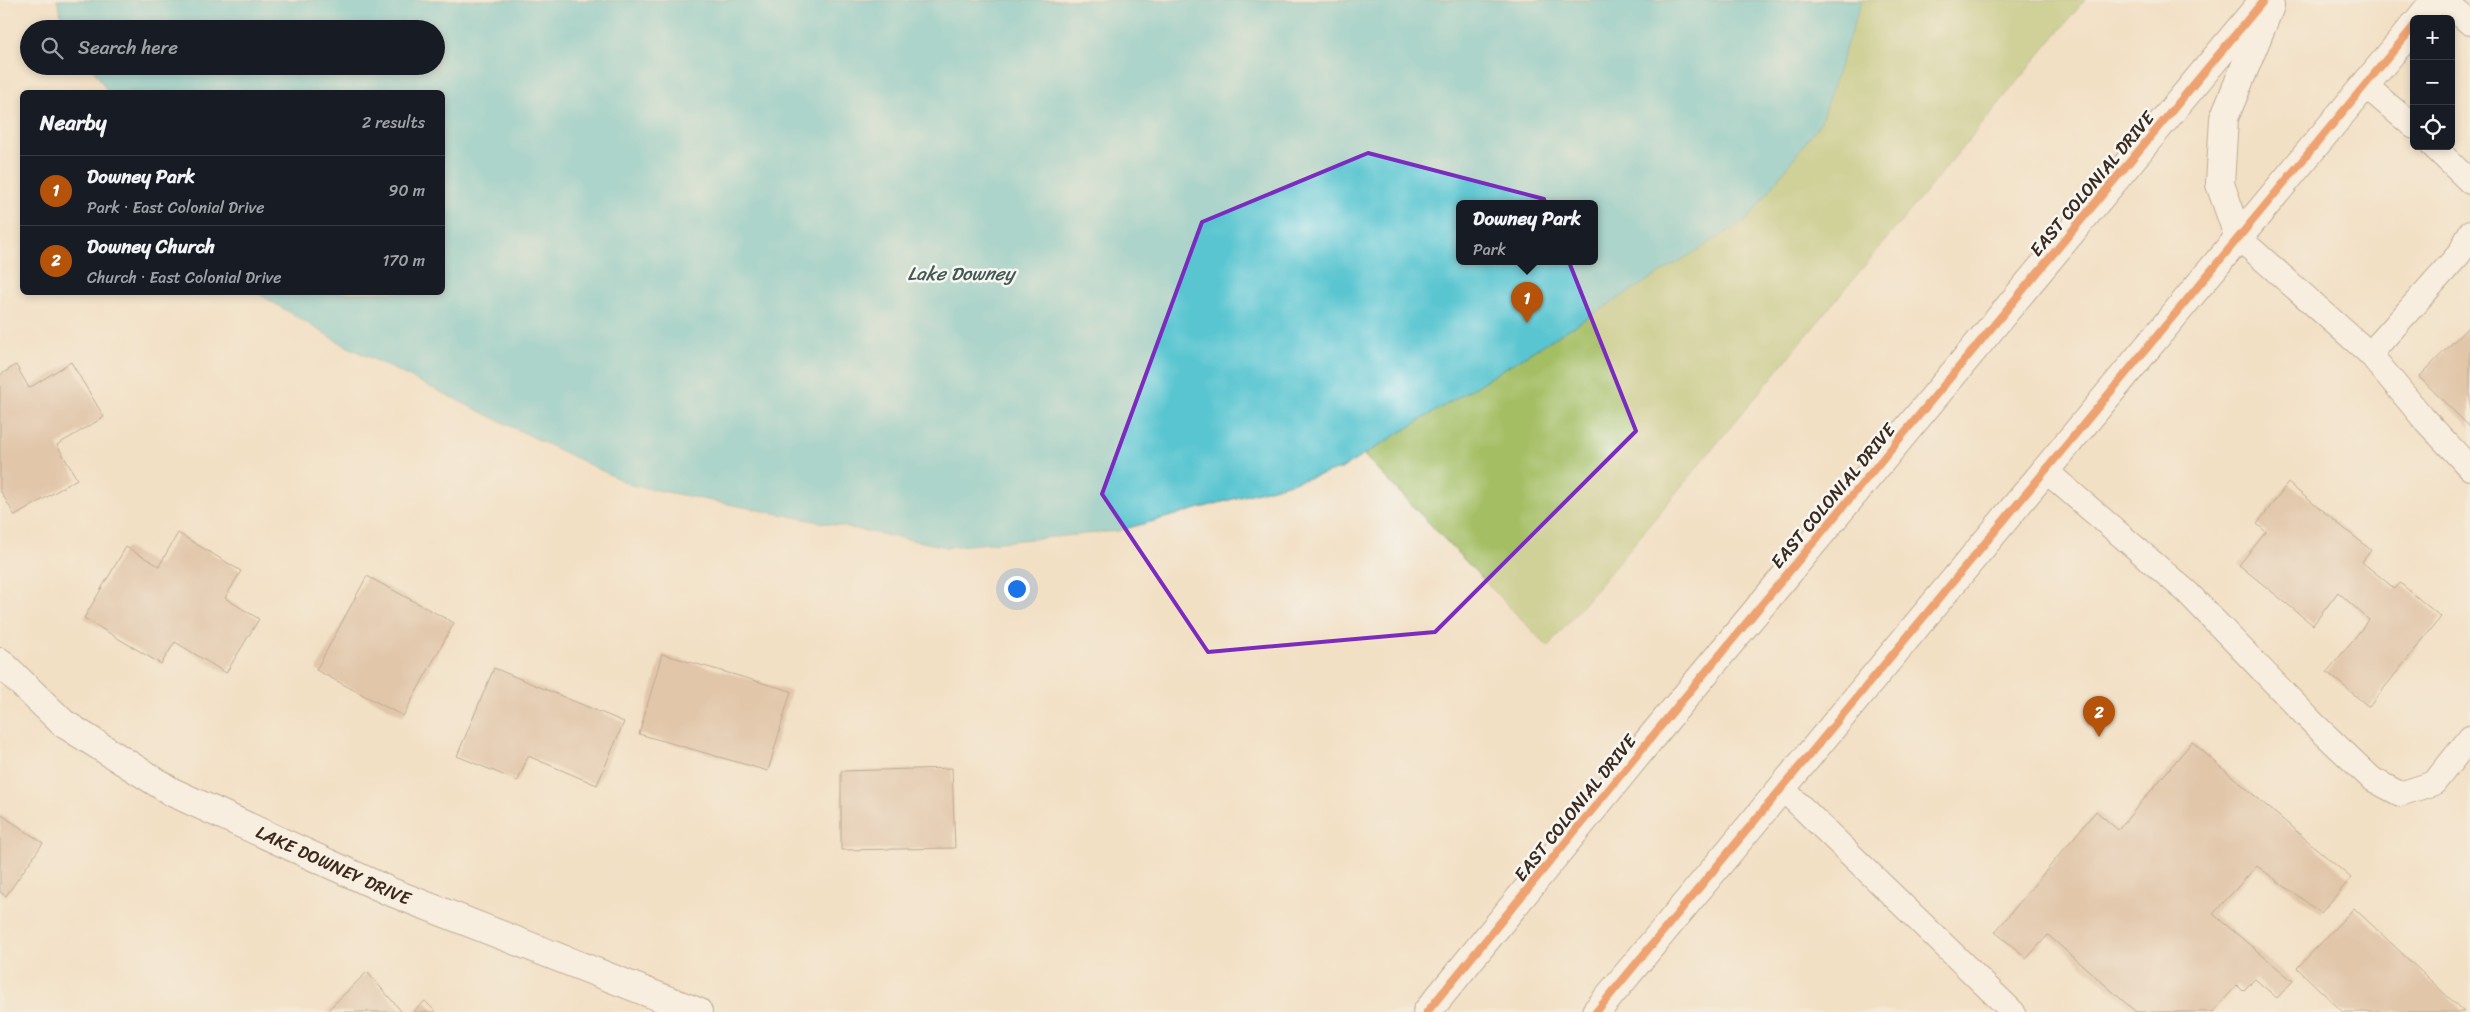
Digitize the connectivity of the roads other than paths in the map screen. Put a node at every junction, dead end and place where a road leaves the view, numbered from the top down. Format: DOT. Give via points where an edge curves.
graph roads {
  1 [pos="2264,0"];
  2 [pos="2272,0"];
  3 [pos="2435,0"];
  4 [pos="2444,0"];
  5 [pos="2423,15"];
  6 [pos="2470,22"];
  7 [pos="2410,31"];
  8 [pos="2365,85"];
  9 [pos="2410,124"];
  10 [pos="2437,150"];
  11 [pos="2470,182"];
  12 [pos="2470,233"];
  13 [pos="2239,238"];
  14 [pos="2370,354"];
  15 [pos="2470,468"];
  16 [pos="2046,471"];
  17 [pos="0,662"];
  18 [pos="2470,738"];
  19 [pos="1783,789"];
  20 [pos="664,1007"];
  21 [pos="698,1012"];
  22 [pos="1427,1012"];
  23 [pos="1596,1012"];
  24 [pos="2013,1012"];
  1 -- 22 [label="main road, EAST COLONIAL DRIVE"];
  2 -- 13 [label="main road" via="2224,118 2220,184"];
  3 -- 5 [label="main road"];
  4 -- 6 [label="lane"];
  7 -- 8 [label="main road"];
  8 -- 9 [label="lane"];
  8 -- 13 [label="main road"];
  10 -- 11 [label="lane"];
  12 -- 14 [label="lane" via="2460,254"];
  13 -- 14 [label="lane"];
  13 -- 16 [label="main road"];
  14 -- 15 [label="lane"];
  16 -- 18 [label="lane" via="2187,592 2315,725 2372,779 2400,794 2434,783"];
  16 -- 19 [label="main road"];
  17 -- 20 [label="main road, LAKE DOWNEY DRIVE" via="62,723 172,792 391,892"];
  19 -- 23 [label="main road"];
  19 -- 24 [label="lane"];
  20 -- 21 [label="main road, LAKE DOWNEY DRIVE"];
}
